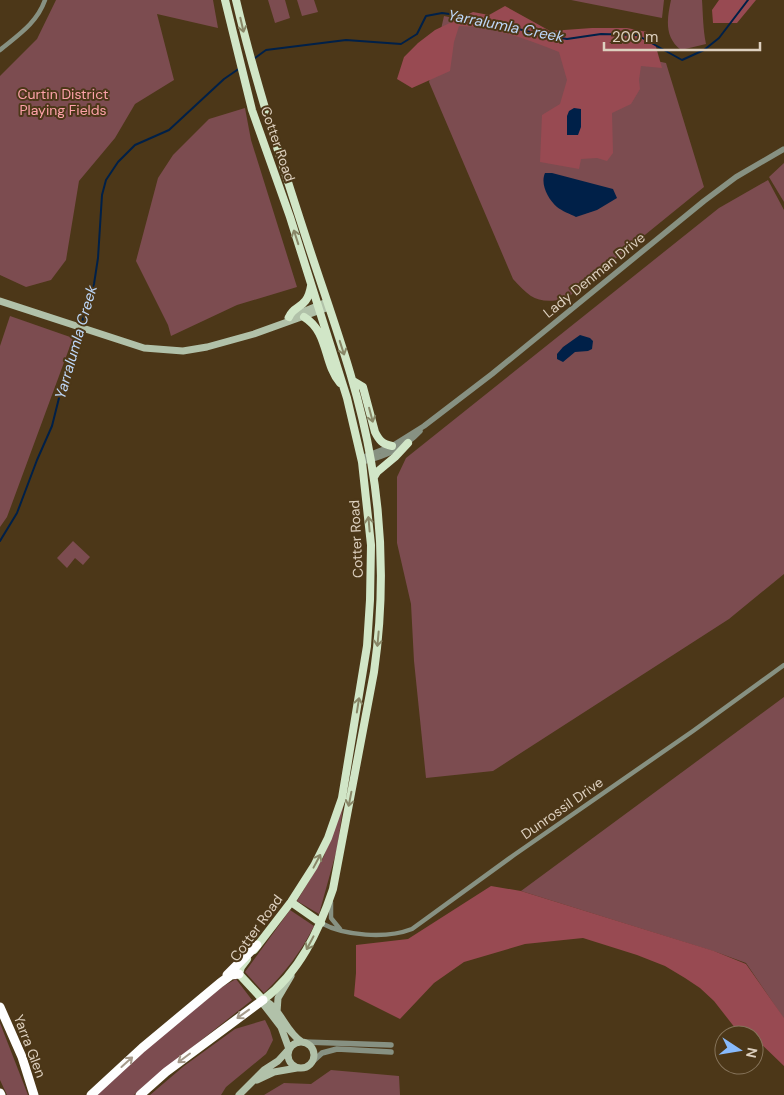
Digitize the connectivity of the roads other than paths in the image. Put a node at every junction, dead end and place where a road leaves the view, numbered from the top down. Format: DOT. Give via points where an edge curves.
graph roads {
  1 [pos="45,0"];
  2 [pos="225,0"];
  3 [pos="236,0"];
  4 [pos="0,50"];
  5 [pos="784,149"];
  6 [pos="311,284"];
  7 [pos="0,301"];
  8 [pos="328,305"];
  9 [pos="318,308"];
  10 [pos="289,317"];
  11 [pos="304,317"];
  12 [pos="282,323"];
  13 [pos="353,381"];
  14 [pos="343,386"];
  15 [pos="424,426"];
  16 [pos="408,442"];
  17 [pos="392,446"];
  18 [pos="371,457"];
  19 [pos="361,460"];
  20 [pos="374,477"];
  21 [pos="784,665"];
  22 [pos="333,889"];
  23 [pos="291,902"];
  24 [pos="321,923"];
  25 [pos="342,930"];
  26 [pos="257,945"];
  27 [pos="298,963"];
  28 [pos="240,974"];
  29 [pos="220,983"];
  30 [pos="263,1000"];
  31 [pos="0,1007"];
  32 [pos="278,1014"];
  33 [pos="304,1042"];
  34 [pos="288,1049"];
  35 [pos="310,1064"];
  36 [pos="297,1068"];
  37 [pos="252,1083"];
  38 [pos="34,1095"];
  39 [pos="91,1095"];
  40 [pos="140,1095"];
  41 [pos="239,1095"];
  1 -- 4 [label="street" via="33,22"];
  6 -- 2 [label="main road, Cotter Road, one-way" via="252,110"];
  3 -- 8 [label="main road, Cotter Road, one-way" via="255,75"];
  5 -- 15 [label="street, Lady Denman Drive" via="736,177 704,201"];
  6 -- 9 [label="main road, Cotter Road"];
  6 -- 10 [label="main road" via="305,303"];
  7 -- 12 [label="main road" via="144,348 183,352 230,341"];
  8 -- 9 [label="main road"];
  8 -- 13 [label="main road, Cotter Road, one-way"];
  9 -- 10 [label="main road"];
  9 -- 11 [label="main road"];
  9 -- 14 [label="main road, Cotter Road"];
  10 -- 12 [label="main road"];
  11 -- 12 [label="main road"];
  11 -- 14 [label="main road" via="318,330 334,376"];
  13 -- 17 [label="main road, one-way" via="363,387 378,438"];
  13 -- 18 [label="main road, Cotter Road"];
  14 -- 19 [label="main road, Cotter Road"];
  15 -- 16 [label="street, Lady Denman Drive"];
  15 -- 17 [label="street, Lady Denman Drive"];
  16 -- 18 [label="street, Lady Denman Drive" via="388,455"];
  16 -- 20 [label="main road"];
  17 -- 18 [label="street, Lady Denman Drive"];
  18 -- 19 [label="street, Lady Denman Drive"];
  18 -- 20 [label="main road, Cotter Road"];
  23 -- 19 [label="main road, Cotter Road, one-way" via="322,850 339,806 364,668 371,560"];
  20 -- 22 [label="main road, Cotter Road, one-way" via="381,566 378,636 367,714"];
  21 -- 25 [label="street, Dunrossil Drive" via="412,929 376,935"];
  22 -- 24 [label="main road, Cotter Road"];
  22 -- 25 [label="street" via="330,914"];
  23 -- 24 [label="main road"];
  23 -- 26 [label="main road, Cotter Road"];
  24 -- 25 [label="street, Dunrossil Drive"];
  24 -- 27 [label="main road, Cotter Road, one-way"];
  26 -- 28 [label="main road, Cotter Road"];
  26 -- 29 [label="highway"];
  27 -- 30 [label="main road, Cotter Road"];
  27 -- 32 [label="main road" via="278,998"];
  28 -- 29 [label="highway" via="231,975"];
  28 -- 30 [label="main road, Cotter Road"];
  39 -- 29 [label="highway, one-way"];
  30 -- 32 [label="main road"];
  30 -- 34 [label="main road" via="281,1027"];
  30 -- 40 [label="highway, one-way"];
  31 -- 38 [label="highway, Yarra Glen" via="22,1057"];
  32 -- 33 [label="main road" via="292,1035"];
  33 -- 34 [label="main road" via="295,1043"];
  33 -- 35 [label="main road" via="314,1052"];
  33 -- 35 [label="street" via="391,1048 337,1048 322,1053"];
  34 -- 36 [label="main road" via="289,1060"];
  34 -- 37 [label="main road"];
  35 -- 36 [label="main road"];
  36 -- 37 [label="main road" via="274,1072"];
  37 -- 41 [label="main road"];
}
